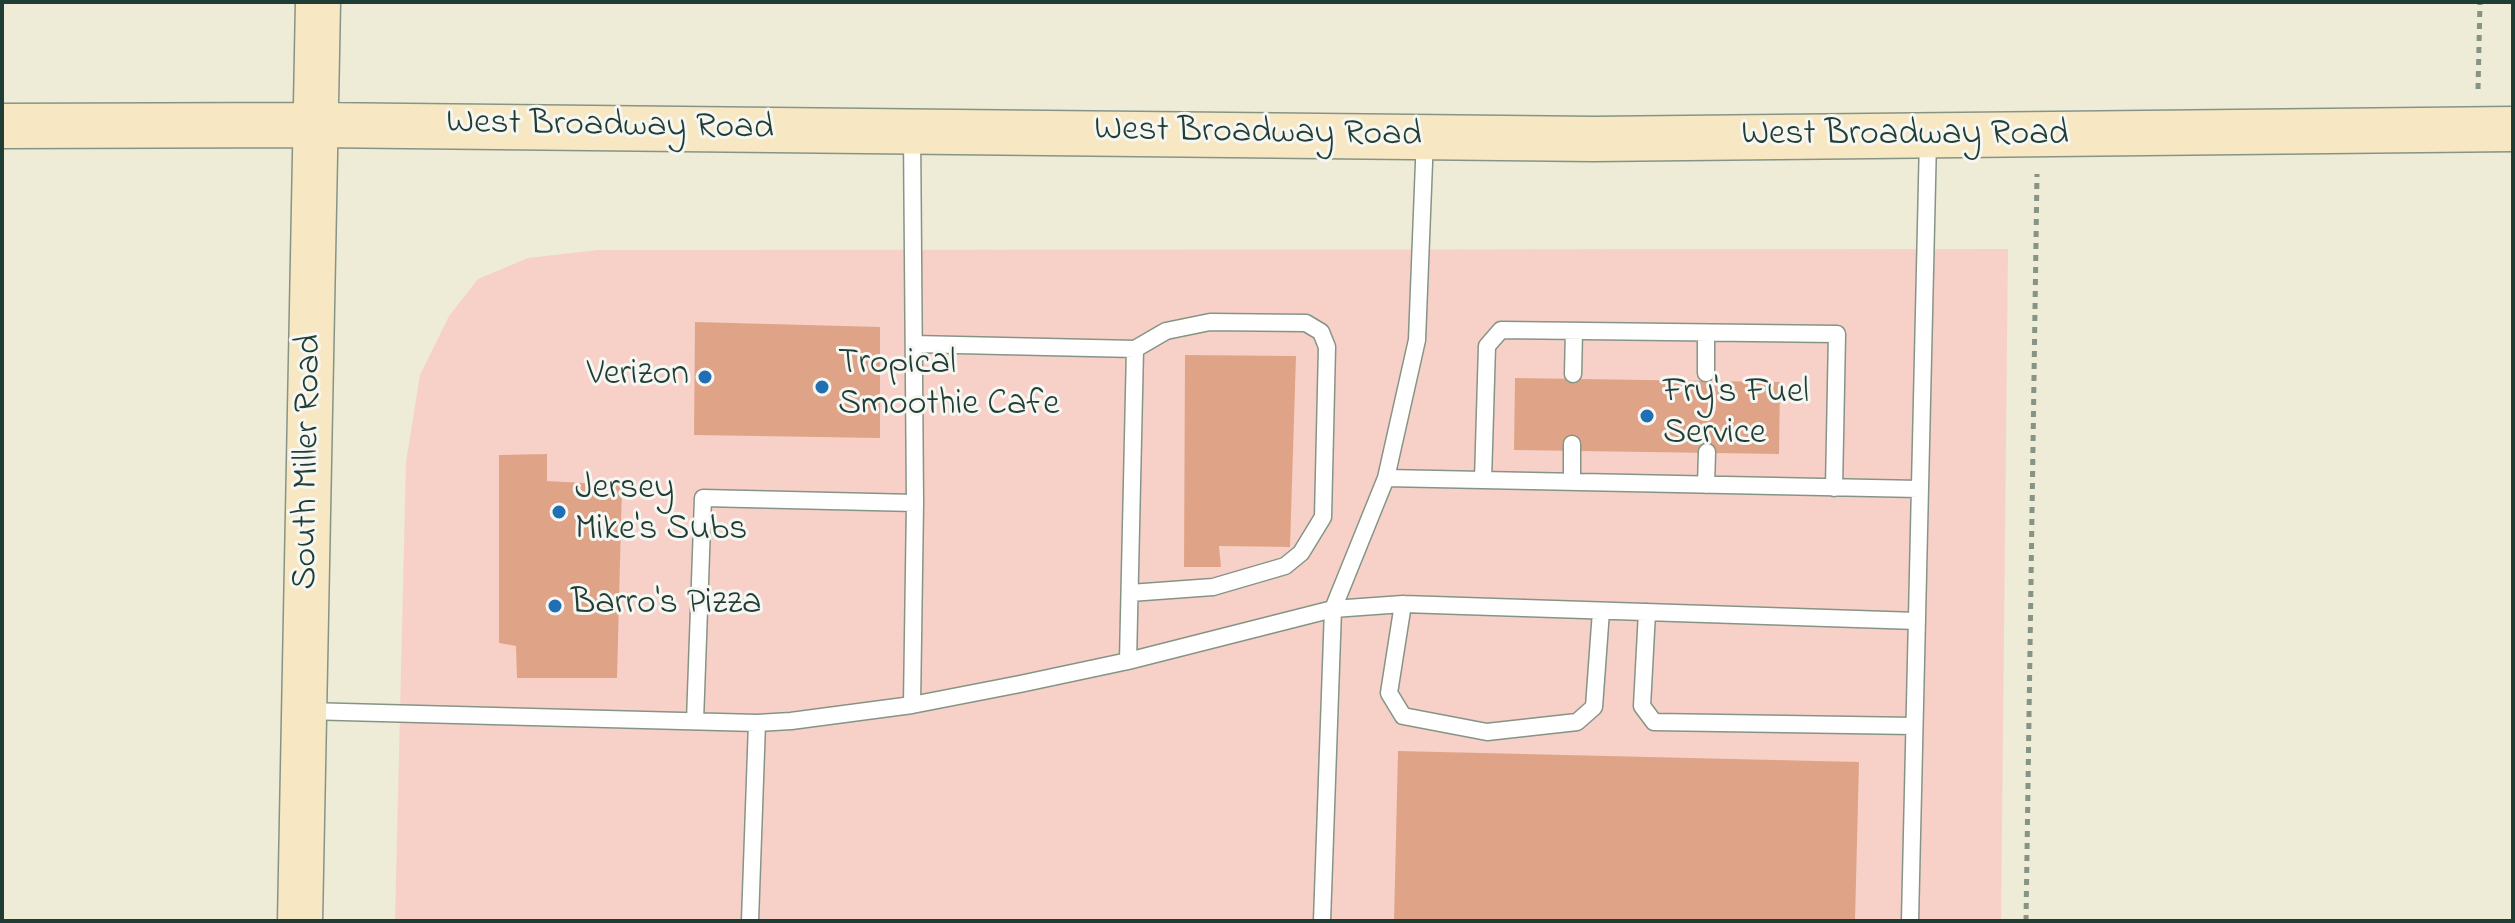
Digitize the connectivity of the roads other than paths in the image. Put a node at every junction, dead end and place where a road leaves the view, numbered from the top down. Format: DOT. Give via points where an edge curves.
graph roads {
  1 [pos="318,2"];
  2 [pos="316,125"];
  3 [pos="2,126"];
  4 [pos="2496,129"];
  5 [pos="912,131"];
  6 [pos="1425,137"];
  7 [pos="1928,137"];
  8 [pos="1574,331"];
  9 [pos="1706,333"];
  10 [pos="914,344"];
  11 [pos="1135,349"];
  12 [pos="1706,373"];
  13 [pos="1573,374"];
  14 [pos="1572,444"];
  15 [pos="1707,452"];
  16 [pos="1386,478"];
  17 [pos="1483,480"];
  18 [pos="1572,482"];
  19 [pos="1706,485"];
  20 [pos="1834,488"];
  21 [pos="1919,489"];
  22 [pos="915,503"];
  23 [pos="1130,593"];
  24 [pos="1403,604"];
  25 [pos="1333,609"];
  26 [pos="1601,611"];
  27 [pos="1647,612"];
  28 [pos="1917,621"];
  29 [pos="1128,661"];
  30 [pos="912,705"];
  31 [pos="305,711"];
  32 [pos="695,721"];
  33 [pos="757,723"];
  34 [pos="1914,726"];
  35 [pos="300,921"];
  36 [pos="750,921"];
  37 [pos="1322,921"];
  38 [pos="1910,921"];
  1 -- 2 [label="main road, South Miller Road"];
  2 -- 3 [label="main road, West Broadway Road"];
  2 -- 5 [label="main road, West Broadway Road"];
  2 -- 31 [label="main road, South Miller Road"];
  4 -- 7 [label="main road, West Broadway Road"];
  5 -- 6 [label="main road, West Broadway Road"];
  5 -- 10 [label="lane"];
  6 -- 7 [label="main road, West Broadway Road"];
  6 -- 16 [label="lane" via="1417,340"];
  7 -- 21 [label="lane"];
  8 -- 9 [label="lane"];
  8 -- 13 [label="lane"];
  8 -- 17 [label="lane" via="1501,330 1487,346"];
  9 -- 12 [label="lane"];
  9 -- 20 [label="lane" via="1837,334"];
  10 -- 11 [label="lane"];
  10 -- 22 [label="lane"];
  11 -- 23 [label="lane"];
  11 -- 23 [label="lane" via="1166,331 1210,322 1306,323 1321,332 1327,347 1323,517 1301,553 1285,566 1213,587"];
  14 -- 18 [label="lane"];
  15 -- 19 [label="lane"];
  16 -- 17 [label="lane"];
  16 -- 25 [label="lane"];
  17 -- 18 [label="lane"];
  18 -- 19 [label="lane"];
  19 -- 20 [label="lane"];
  20 -- 21 [label="lane"];
  21 -- 28 [label="lane"];
  22 -- 30 [label="lane"];
  22 -- 32 [label="lane" via="703,498"];
  23 -- 29 [label="lane"];
  24 -- 25 [label="lane"];
  24 -- 26 [label="lane"];
  24 -- 26 [label="lane" via="1389,693 1403,716 1487,732 1577,722 1594,707"];
  25 -- 29 [label="lane"];
  25 -- 37 [label="lane"];
  26 -- 27 [label="lane"];
  27 -- 28 [label="lane"];
  27 -- 34 [label="lane" via="1642,706 1654,722"];
  28 -- 34 [label="lane"];
  29 -- 30 [label="lane"];
  30 -- 33 [label="lane"];
  31 -- 32 [label="lane"];
  31 -- 35 [label="main road, South Miller Road"];
  32 -- 33 [label="lane"];
  33 -- 36 [label="lane"];
  34 -- 38 [label="lane"];
}
